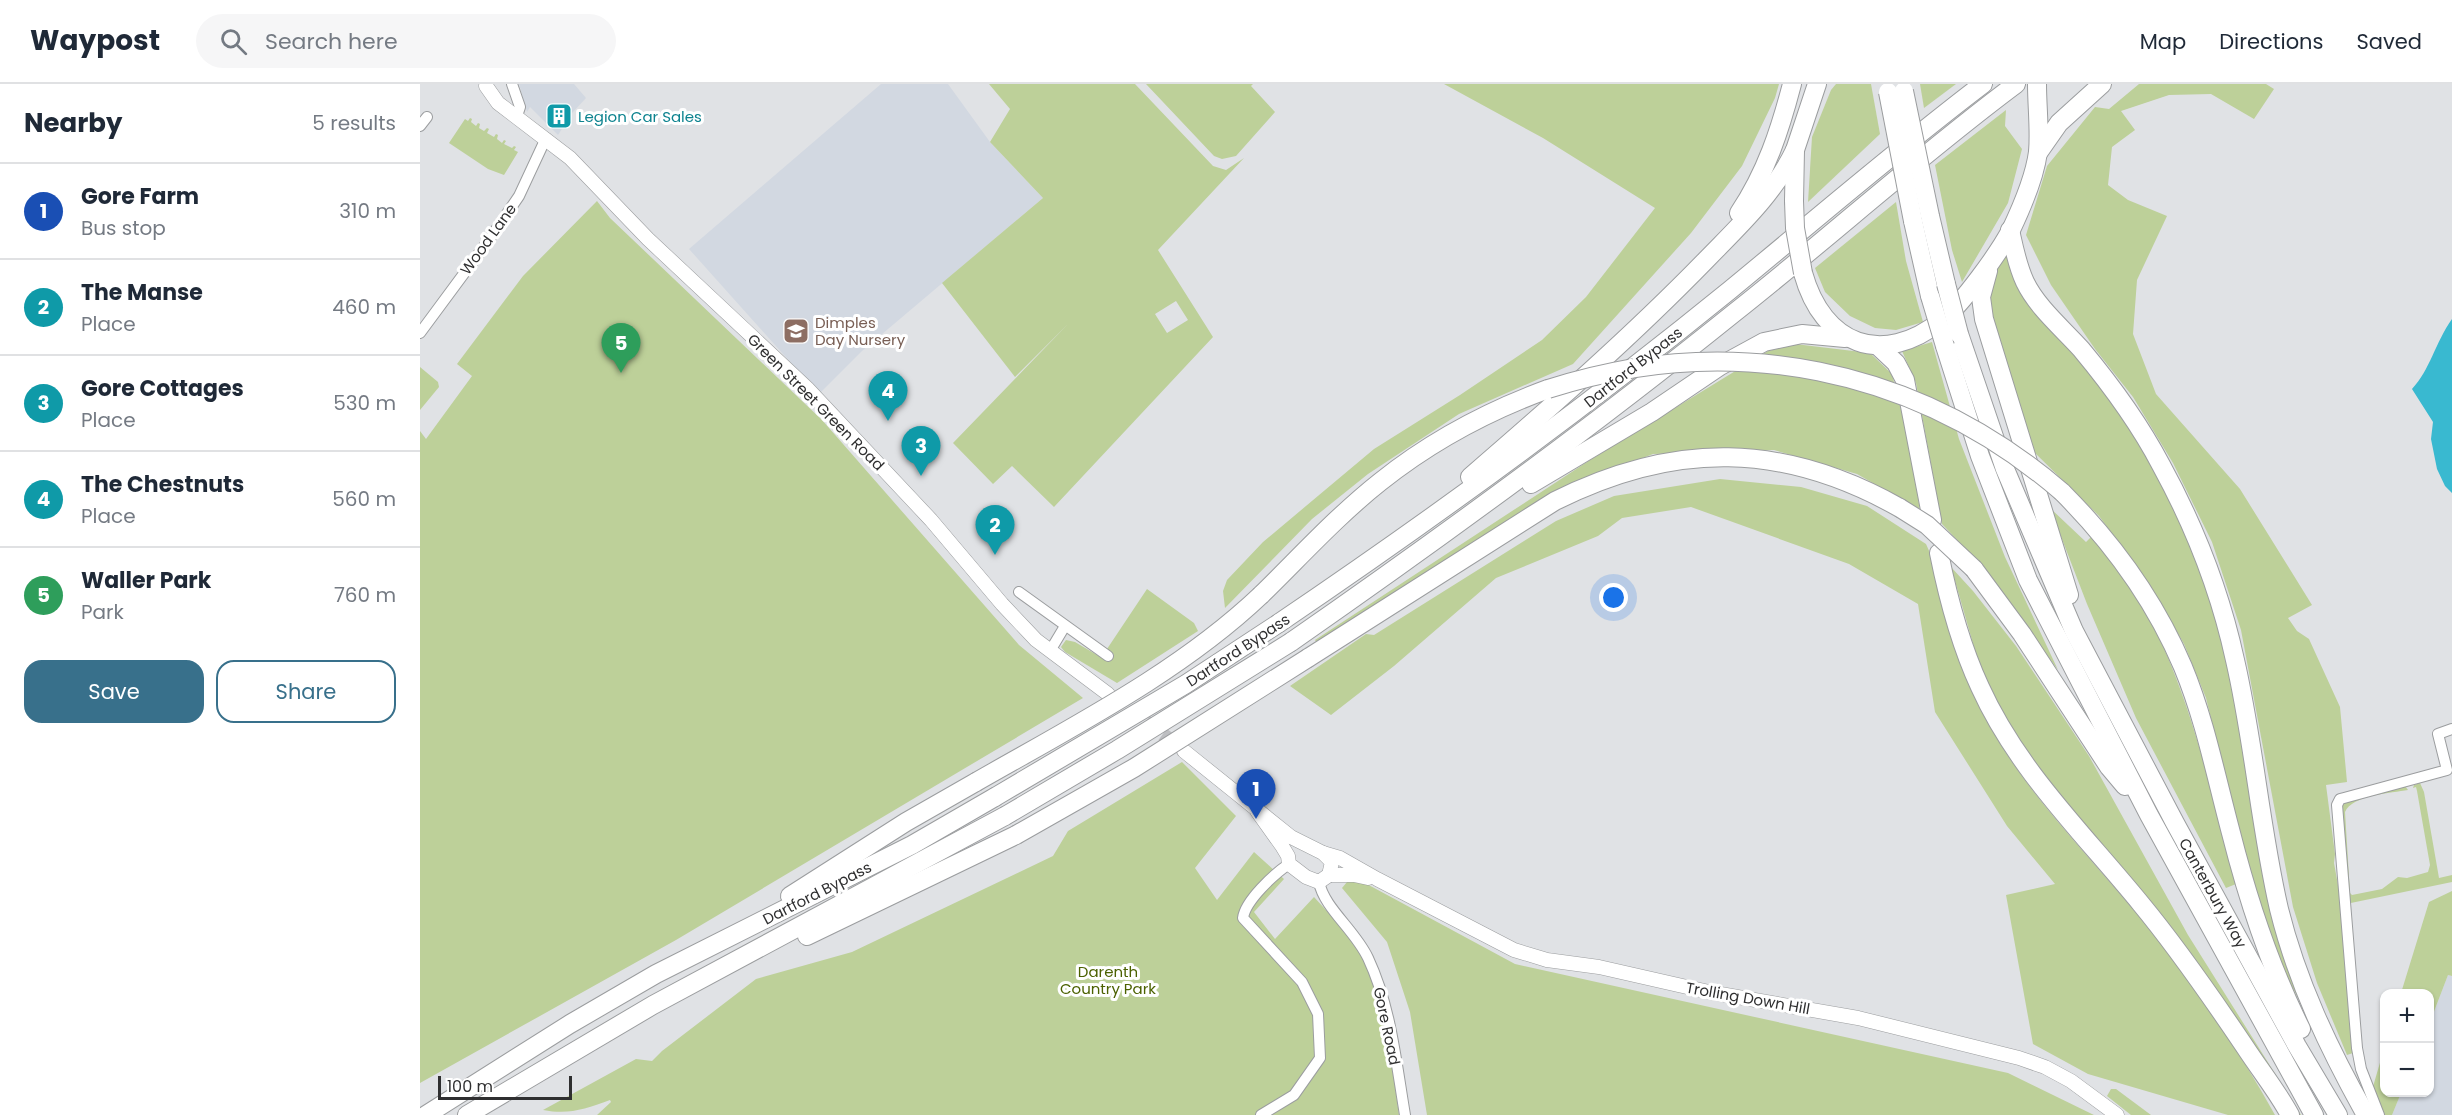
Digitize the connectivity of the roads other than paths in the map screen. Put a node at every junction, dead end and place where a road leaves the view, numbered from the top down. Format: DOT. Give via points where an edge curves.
graph roads {
  1 [pos="1792,84"];
  2 [pos="1983,84"];
  3 [pos="2016,84"];
  4 [pos="2037,84"];
  5 [pos="2102,84"];
  6 [pos="482,85"];
  7 [pos="1815,87"];
  8 [pos="1896,88"];
  9 [pos="514,89"];
  10 [pos="517,116"];
  11 [pos="546,138"];
  12 [pos="1795,150"];
  13 [pos="2038,153"];
  14 [pos="1921,218"];
  15 [pos="2010,230"];
  16 [pos="1990,261"];
  17 [pos="420,333"];
  18 [pos="1845,338"];
  19 [pos="1879,346"];
  20 [pos="1616,350"];
  21 [pos="1932,520"];
  22 [pos="1939,553"];
  23 [pos="1377,556"];
  24 [pos="1387,575"];
  25 [pos="1019,592"];
  26 [pos="1065,626"];
  27 [pos="1050,651"];
  28 [pos="1108,656"];
  29 [pos="2093,668"];
  30 [pos="1108,694"];
  31 [pos="2452,729"];
  32 [pos="1184,751"];
  33 [pos="1257,811"];
  34 [pos="2149,815"];
  35 [pos="1299,843"];
  36 [pos="1323,853"];
  37 [pos="1288,860"];
  38 [pos="1324,878"];
  39 [pos="1377,879"];
  40 [pos="744,929"];
  41 [pos="2246,1049"];
  42 [pos="2323,1087"];
  43 [pos="426,1115"];
  44 [pos="466,1115"];
  45 [pos="480,1115"];
  46 [pos="1261,1115"];
  47 [pos="1405,1115"];
  48 [pos="2117,1115"];
  49 [pos="2282,1115"];
  50 [pos="2290,1115"];
  51 [pos="2314,1115"];
  52 [pos="2338,1115"];
  53 [pos="2366,1115"];
  54 [pos="2379,1115"];
  1 -- 20 [label="highway" via="1770,158 1747,200"];
  2 -- 23 [label="highway, Dartford Bypass" via="1563,422"];
  3 -- 24 [label="highway, Dartford Bypass" via="1568,444"];
  4 -- 13 [label="highway"];
  5 -- 13 [label="highway" via="2059,123"];
  6 -- 10 [label="main road, Green Street Green Road"];
  7 -- 12 [label="highway"];
  8 -- 14 [label="highway, bridge"];
  9 -- 10 [label="street" via="520,108"];
  10 -- 11 [label="main road, Green Street Green Road"];
  11 -- 17 [label="street, Wood Lane" via="519,196"];
  11 -- 27 [label="main road, Green Street Green Road" via="807,388 931,520 1020,623"];
  12 -- 18 [label="highway, bridge" via="1795,228 1803,273 1816,307"];
  12 -- 20 [label="highway" via="1775,186 1750,214"];
  13 -- 15 [label="highway"];
  14 -- 29 [label="highway, bridge" via="2005,469"];
  14 -- 34 [label="highway, bridge" via="1930,296 1980,456 2028,580"];
  15 -- 16 [label="highway"];
  15 -- 53 [label="highway" via="2026,284 2137,423 2204,554 2236,661 2271,868 2286,933 2322,1032"];
  16 -- 19 [label="highway" via="1941,321 1912,337"];
  16 -- 29 [label="highway" via="1982,291 1984,319"];
  18 -- 19 [label="highway"];
  18 -- 24 [label="highway" via="1791,336 1752,348"];
  19 -- 21 [label="highway" via="1896,363 1905,380"];
  20 -- 23 [label="highway"];
  22 -- 41 [label="highway" via="1964,647 1980,688 2006,735 2046,793 2175,947"];
  23 -- 40 [label="highway, Dartford Bypass, bridge" via="1186,684 995,797 912,845"];
  24 -- 44 [label="highway, Dartford Bypass, bridge" via="1215,691 1005,816 653,1005"];
  25 -- 26 [label="street"];
  26 -- 27 [label="street"];
  26 -- 28 [label="street"];
  27 -- 30 [label="main road, Green Street Green Road"];
  29 -- 42 [label="highway, Canterbury Way"];
  31 -- 54 [label="street" via="2438,734 2447,770 2344,798 2337,805 2357,1048"];
  32 -- 33 [label="main road"];
  33 -- 35 [label="main road, Trolling Down Hill"];
  33 -- 37 [label="main road"];
  34 -- 45 [label="highway, bridge" via="2109,767 2022,634 1974,569 1927,525 1851,483 1785,463 1701,457 1637,468 1556,501 1144,762 1016,835 768,955"];
  34 -- 51 [label="highway, Canterbury Way"];
  35 -- 36 [label="main road, Trolling Down Hill"];
  35 -- 37 [label="main road" via="1289,850"];
  36 -- 38 [label="main road" via="1332,862"];
  36 -- 39 [label="main road, Trolling Down Hill"];
  37 -- 38 [label="main road" via="1306,877"];
  37 -- 46 [label="street" via="1263,887 1243,918 1302,982 1318,1014 1320,1058 1294,1095"];
  38 -- 39 [label="main road, Trolling Down Hill" via="1354,875"];
  38 -- 47 [label="street, Gore Road" via="1324,900 1358,939 1377,980"];
  39 -- 48 [label="main road, Trolling Down Hill" via="1514,950 1547,960 1858,1018 2009,1055 2062,1076"];
  40 -- 42 [label="highway, bridge" via="906,822 1182,659 1261,596 1348,509 1403,465 1473,422 1548,389 1604,373 1682,361 1742,361 1828,373 1900,394 1945,414 2018,457 2062,492 2103,537 2135,579 2183,667 2202,719 2252,905"];
  40 -- 43 [label="highway, Dartford Bypass" via="570,1024"];
  41 -- 49 [label="highway"];
  41 -- 50 [label="highway"];
  42 -- 52 [label="highway, Canterbury Way"];
}
